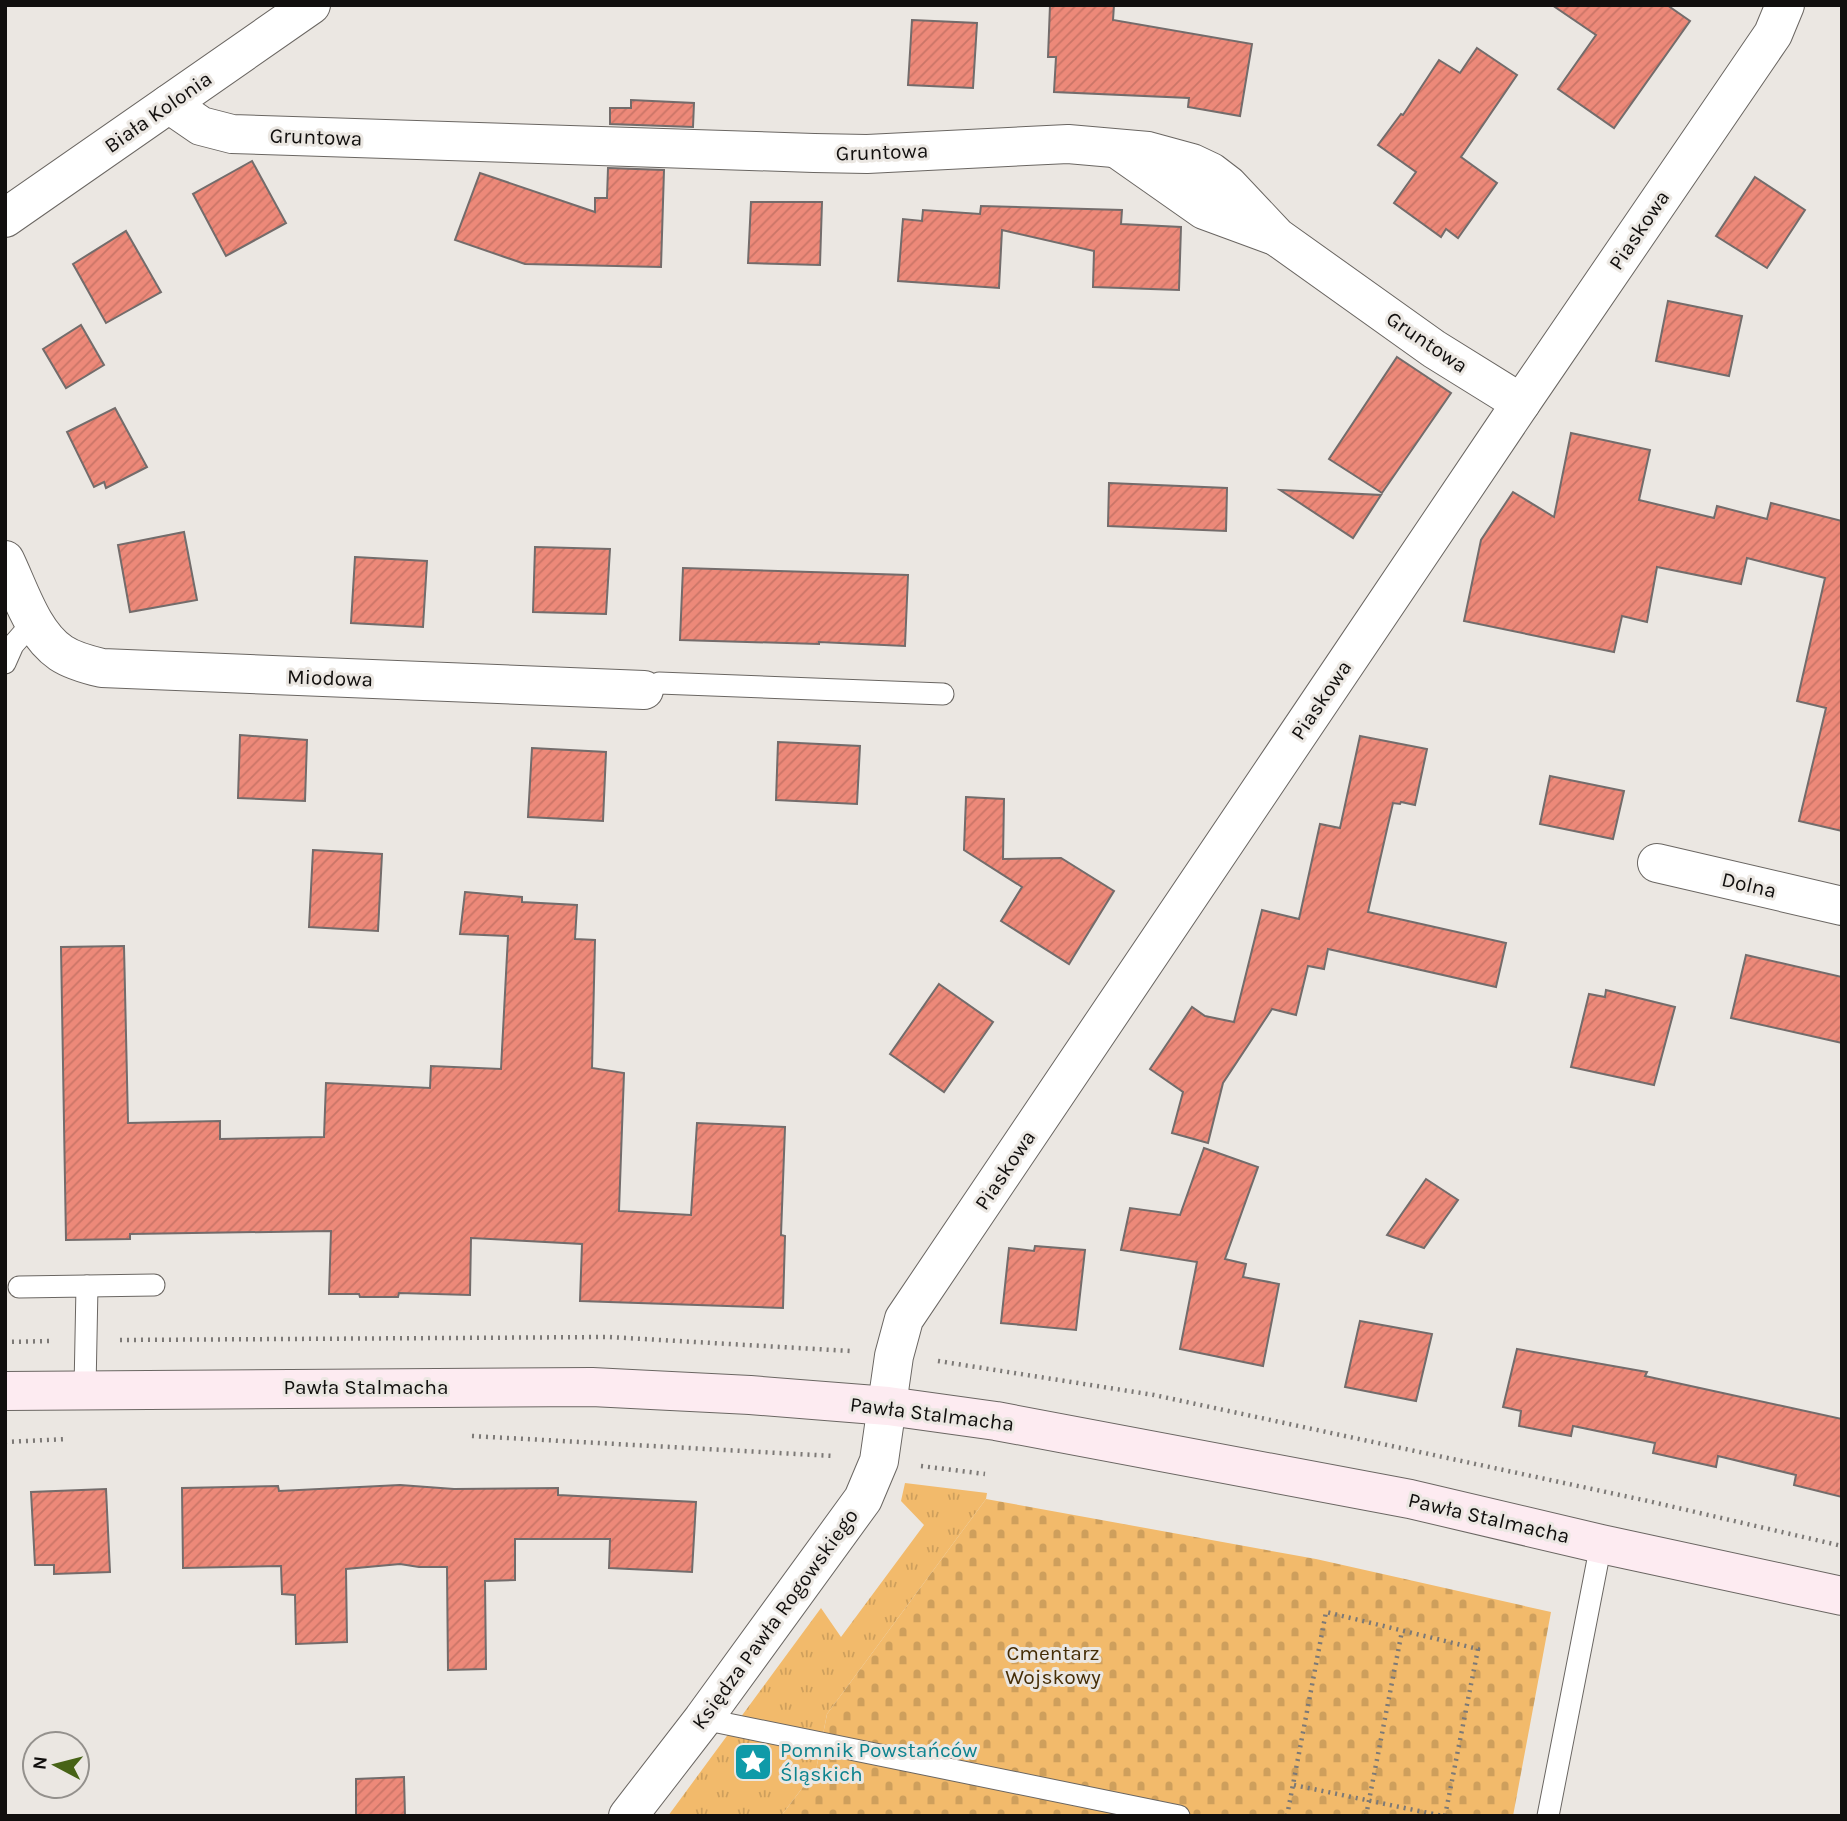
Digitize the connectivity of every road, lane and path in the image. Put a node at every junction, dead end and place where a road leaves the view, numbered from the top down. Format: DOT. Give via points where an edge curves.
graph roads {
  1 [pos="311,5"];
  2 [pos="1785,5"];
  3 [pos="169,104"];
  4 [pos="5,218"];
  5 [pos="1521,403"];
  6 [pos="5,560"];
  7 [pos="34,621"];
  8 [pos="5,663"];
  9 [pos="644,690"];
  10 [pos="943,694"];
  11 [pos="1657,863"];
  12 [pos="1842,906"];
  13 [pos="154,1285"];
  14 [pos="87,1286"];
  15 [pos="19,1287"];
  16 [pos="930,1359"];
  17 [pos="1000,1370"];
  18 [pos="85,1389"];
  19 [pos="5,1391"];
  20 [pos="888,1406"];
  21 [pos="468,1436"];
  22 [pos="71,1439"];
  23 [pos="5,1442"];
  24 [pos="841,1457"];
  25 [pos="920,1466"];
  26 [pos="985,1474"];
  27 [pos="1601,1544"];
  28 [pos="1842,1596"];
  29 [pos="1402,1630"];
  30 [pos="703,1719"];
  31 [pos="1294,1785"];
  32 [pos="1369,1801"];
  33 [pos="628,1816"];
  34 [pos="1179,1816"];
  35 [pos="1287,1816"];
  36 [pos="1366,1816"];
  37 [pos="1444,1816"];
  38 [pos="1548,1816"];
  1 -- 3 [label="street, Biała Kolonia"];
  2 -- 5 [label="street, Piaskowa" via="1773,34"];
  3 -- 4 [label="street, Biała Kolonia"];
  3 -- 5 [label="street, Gruntowa" via="201,126 232,134 867,154 1041,145 1169,155 1211,172 1244,199 1277,237 1434,349"];
  5 -- 20 [label="street, Piaskowa" via="904,1319"];
  6 -- 7 [label="street, Miodowa"];
  7 -- 8 [label="lane" via="13,645"];
  7 -- 9 [label="street, Miodowa" via="62,654 102,668"];
  9 -- 10 [label="lane" via="659,683"];
  11 -- 12 [label="street, Dolna"];
  13 -- 14 [label="lane"];
  14 -- 15 [label="lane"];
  14 -- 18 [label="lane"];
  16 -- 17 [label="path"];
  18 -- 19 [label="street, Pawła Stalmacha"];
  18 -- 20 [label="street, Pawła Stalmacha" via="592,1387"];
  20 -- 27 [label="street, Pawła Stalmacha" via="996,1420 1410,1499"];
  20 -- 30 [label="street, Księdza Pawła Rogowskiego" via="879,1461 863,1499"];
  21 -- 24 [label="path"];
  22 -- 23 [label="path"];
  25 -- 26 [label="path"];
  27 -- 28 [label="street, Pawła Stalmacha"];
  27 -- 38 [label="lane"];
  29 -- 31 [label="path" via="1326,1612"];
  29 -- 32 [label="path"];
  29 -- 37 [label="path" via="1478,1649"];
  30 -- 33 [label="street, Księdza Pawła Rogowskiego"];
  30 -- 34 [label="lane"];
  31 -- 32 [label="path"];
  31 -- 35 [label="path"];
  32 -- 36 [label="path"];
  32 -- 37 [label="path"];
}
